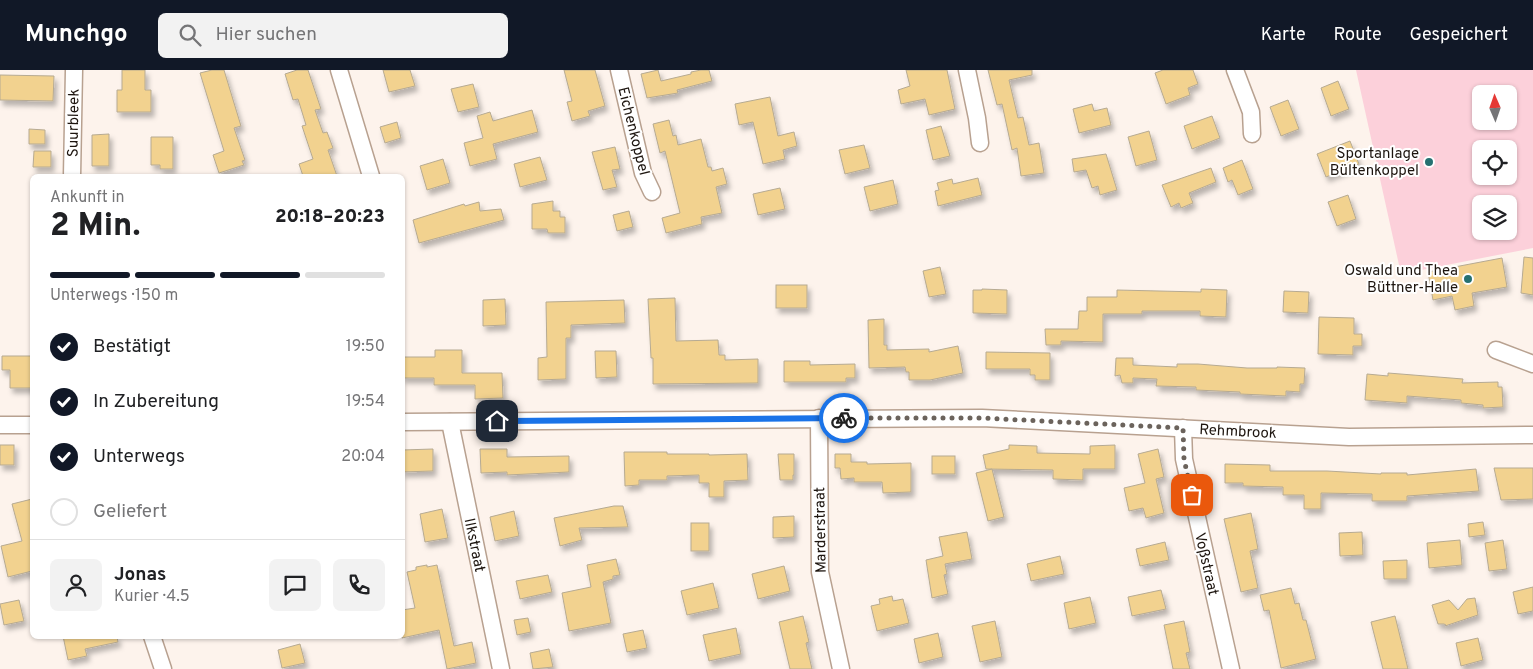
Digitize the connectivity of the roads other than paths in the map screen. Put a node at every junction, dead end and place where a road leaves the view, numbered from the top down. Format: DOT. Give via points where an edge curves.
graph roads {
  1 [pos="74,70"];
  2 [pos="339,70"];
  3 [pos="619,70"];
  4 [pos="967,70"];
  5 [pos="1235,70"];
  6 [pos="1252,134"];
  7 [pos="980,143"];
  8 [pos="72,174"];
  9 [pos="370,174"];
  10 [pos="652,192"];
  11 [pos="1496,350"];
  12 [pos="1533,364"];
  13 [pos="819,418"];
  14 [pos="405,422"];
  15 [pos="450,422"];
  16 [pos="0,424"];
  17 [pos="30,425"];
  18 [pos="1183,428"];
  19 [pos="1533,435"];
  20 [pos="153,639"];
  21 [pos="162,669"];
  22 [pos="501,669"];
  23 [pos="841,669"];
  24 [pos="1231,669"];
  1 -- 8 [label="street, Suurbleek"];
  2 -- 9 [label="street"];
  3 -- 10 [label="street, Eichenkoppel" via="643,173"];
  4 -- 7 [label="street"];
  5 -- 6 [label="street" via="1251,112"];
  11 -- 12 [label="street"];
  13 -- 15 [label="street, Rehmbrook"];
  13 -- 18 [label="street, Rehmbrook" via="982,418"];
  13 -- 23 [label="street, Marderstraat" via="820,572"];
  14 -- 15 [label="street, Rehmbrook"];
  15 -- 22 [label="street, Ilkstraat"];
  16 -- 17 [label="street"];
  18 -- 19 [label="street, Rehmbrook" via="1349,437"];
  18 -- 24 [label="street, Voßstraat" via="1184,459"];
  20 -- 21 [label="street"];
}
